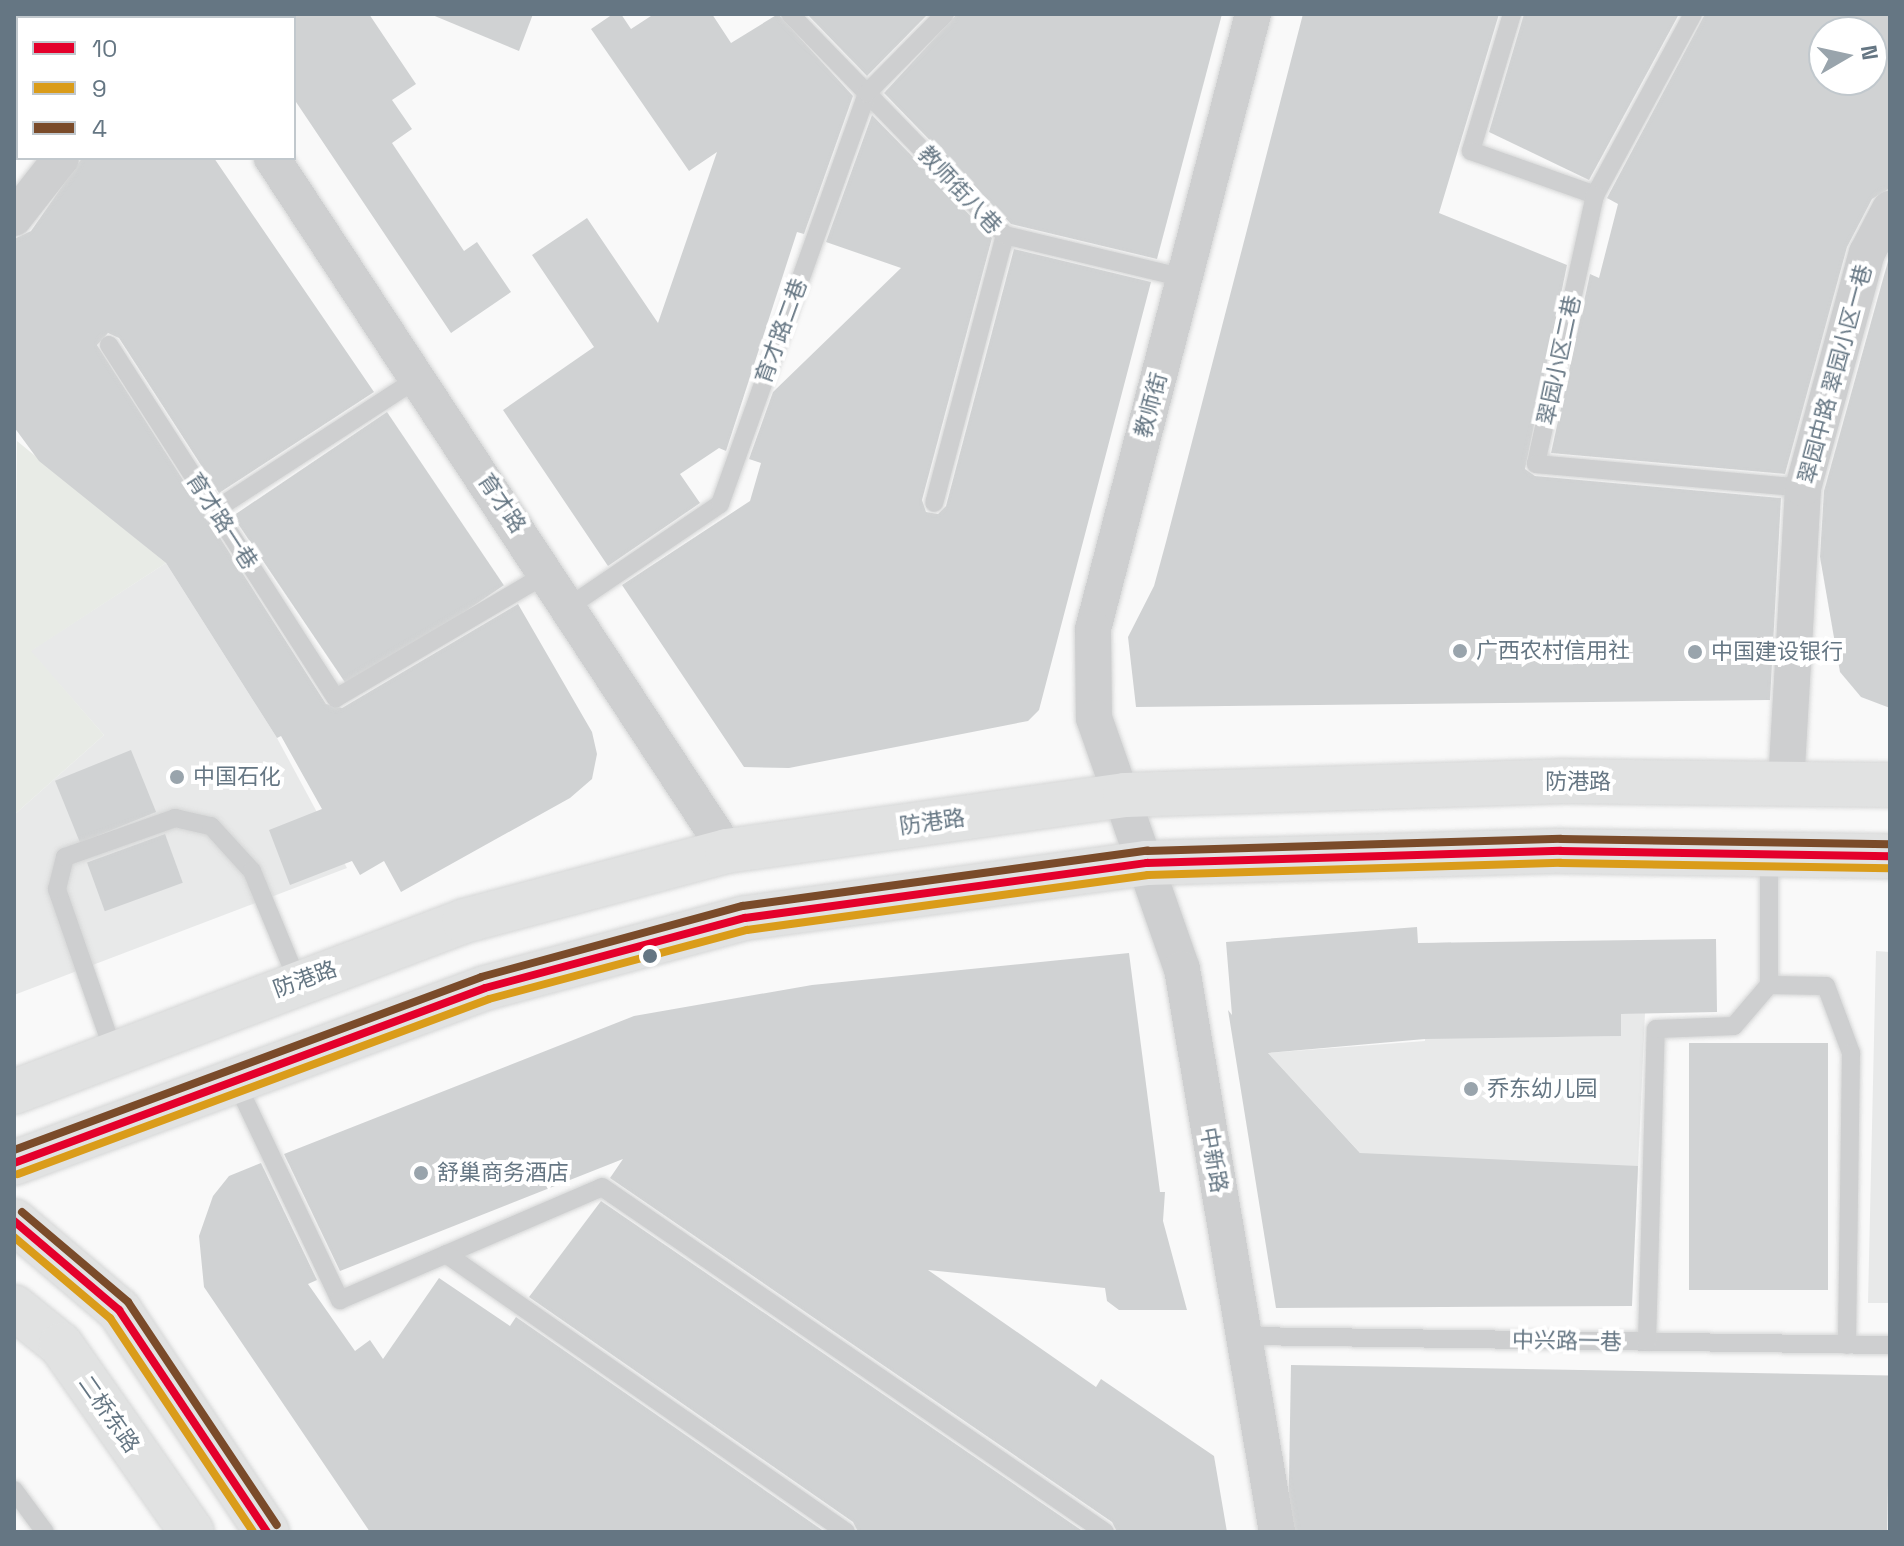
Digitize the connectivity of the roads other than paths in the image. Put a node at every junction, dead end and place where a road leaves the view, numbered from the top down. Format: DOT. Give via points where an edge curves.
graph roads {
  1 [pos="790,14"];
  2 [pos="945,14"];
  3 [pos="1253,14"];
  4 [pos="1512,14"];
  5 [pos="1693,14"];
  6 [pos="867,93"];
  7 [pos="59,160"];
  8 [pos="273,160"];
  9 [pos="1595,195"];
  10 [pos="1890,209"];
  11 [pos="14,218"];
  12 [pos="1005,235"];
  13 [pos="1184,278"];
  14 [pos="109,345"];
  15 [pos="418,378"];
  16 [pos="1803,488"];
  17 [pos="934,503"];
  18 [pos="215,510"];
  19 [pos="548,573"];
  20 [pos="570,606"];
  21 [pos="1786,784"];
  22 [pos="1890,785"];
  23 [pos="1125,795"];
  24 [pos="727,851"];
  25 [pos="1769,854"];
  26 [pos="1890,856"];
  27 [pos="1147,863"];
  28 [pos="298,982"];
  29 [pos="1769,985"];
  30 [pos="114,1053"];
  31 [pos="235,1080"];
  32 [pos="14,1092"];
  33 [pos="14,1163"];
  34 [pos="14,1221"];
  35 [pos="446,1254"];
  36 [pos="14,1307"];
  37 [pos="1244,1336"];
  38 [pos="1647,1342"];
  39 [pos="1847,1345"];
  40 [pos="1890,1345"];
  41 [pos="14,1490"];
  42 [pos="45,1532"];
  43 [pos="192,1532"];
  44 [pos="267,1532"];
  45 [pos="846,1532"];
  46 [pos="1105,1532"];
  47 [pos="1277,1532"];
  1 -- 6 [label="lane, 教师街八巷"];
  2 -- 6 [label="lane, 育才路二巷"];
  3 -- 13 [label="street, 教师街"];
  4 -- 9 [label="lane" via="1471,151"];
  5 -- 9 [label="lane, 翠园小区二巷"];
  6 -- 12 [label="lane, 教师街八巷"];
  6 -- 20 [label="lane, 育才路二巷" via="720,504"];
  7 -- 11 [label="street"];
  8 -- 15 [label="street, 育才路"];
  9 -- 16 [label="lane, 翠园小区二巷" via="1536,464"];
  10 -- 16 [label="street, 翠园中路 翠园小区一巷" via="1867,253"];
  12 -- 13 [label="lane"];
  12 -- 17 [label="lane, 教师街八巷"];
  13 -- 23 [label="street, 教师街" via="1093,629 1094,718"];
  14 -- 18 [label="lane, 育才路一巷"];
  15 -- 18 [label="lane"];
  15 -- 19 [label="street, 育才路"];
  16 -- 21 [label="street, 翠园中路 翠园小区一巷"];
  18 -- 19 [label="lane, 育才路一巷" via="336,698"];
  19 -- 20 [label="street, 育才路"];
  20 -- 24 [label="street, 育才路"];
  21 -- 22 [label="highway, 防港路"];
  21 -- 23 [label="highway, 防港路" via="1560,781"];
  23 -- 24 [label="highway, 防港路"];
  23 -- 27 [label="street, 中新路"];
  24 -- 28 [label="highway, 防港路" via="464,921"];
  25 -- 26 [label="highway"];
  25 -- 27 [label="highway" via="1561,851"];
  25 -- 29 [label="lane"];
  27 -- 31 [label="highway" via="745,918 485,988"];
  27 -- 37 [label="street, 中新路" via="1182,969"];
  28 -- 30 [label="highway, 防港路"];
  28 -- 30 [label="lane" via="252,871 211,826 175,818 65,857 57,889"];
  29 -- 38 [label="lane" via="1734,1026 1656,1029"];
  29 -- 39 [label="lane" via="1826,986 1851,1053"];
  30 -- 32 [label="highway, 防港路"];
  31 -- 33 [label="highway"];
  31 -- 35 [label="lane" via="340,1300"];
  34 -- 44 [label="highway" via="119,1310"];
  35 -- 45 [label="lane"];
  35 -- 46 [label="lane" via="602,1187"];
  36 -- 43 [label="highway, 二桥东路" via="61,1345"];
  37 -- 38 [label="lane, 中兴路一巷"];
  37 -- 47 [label="street, 中新路"];
  38 -- 39 [label="lane, 中兴路一巷"];
  39 -- 40 [label="lane, 中兴路一巷"];
  41 -- 42 [label="lane"];
}
